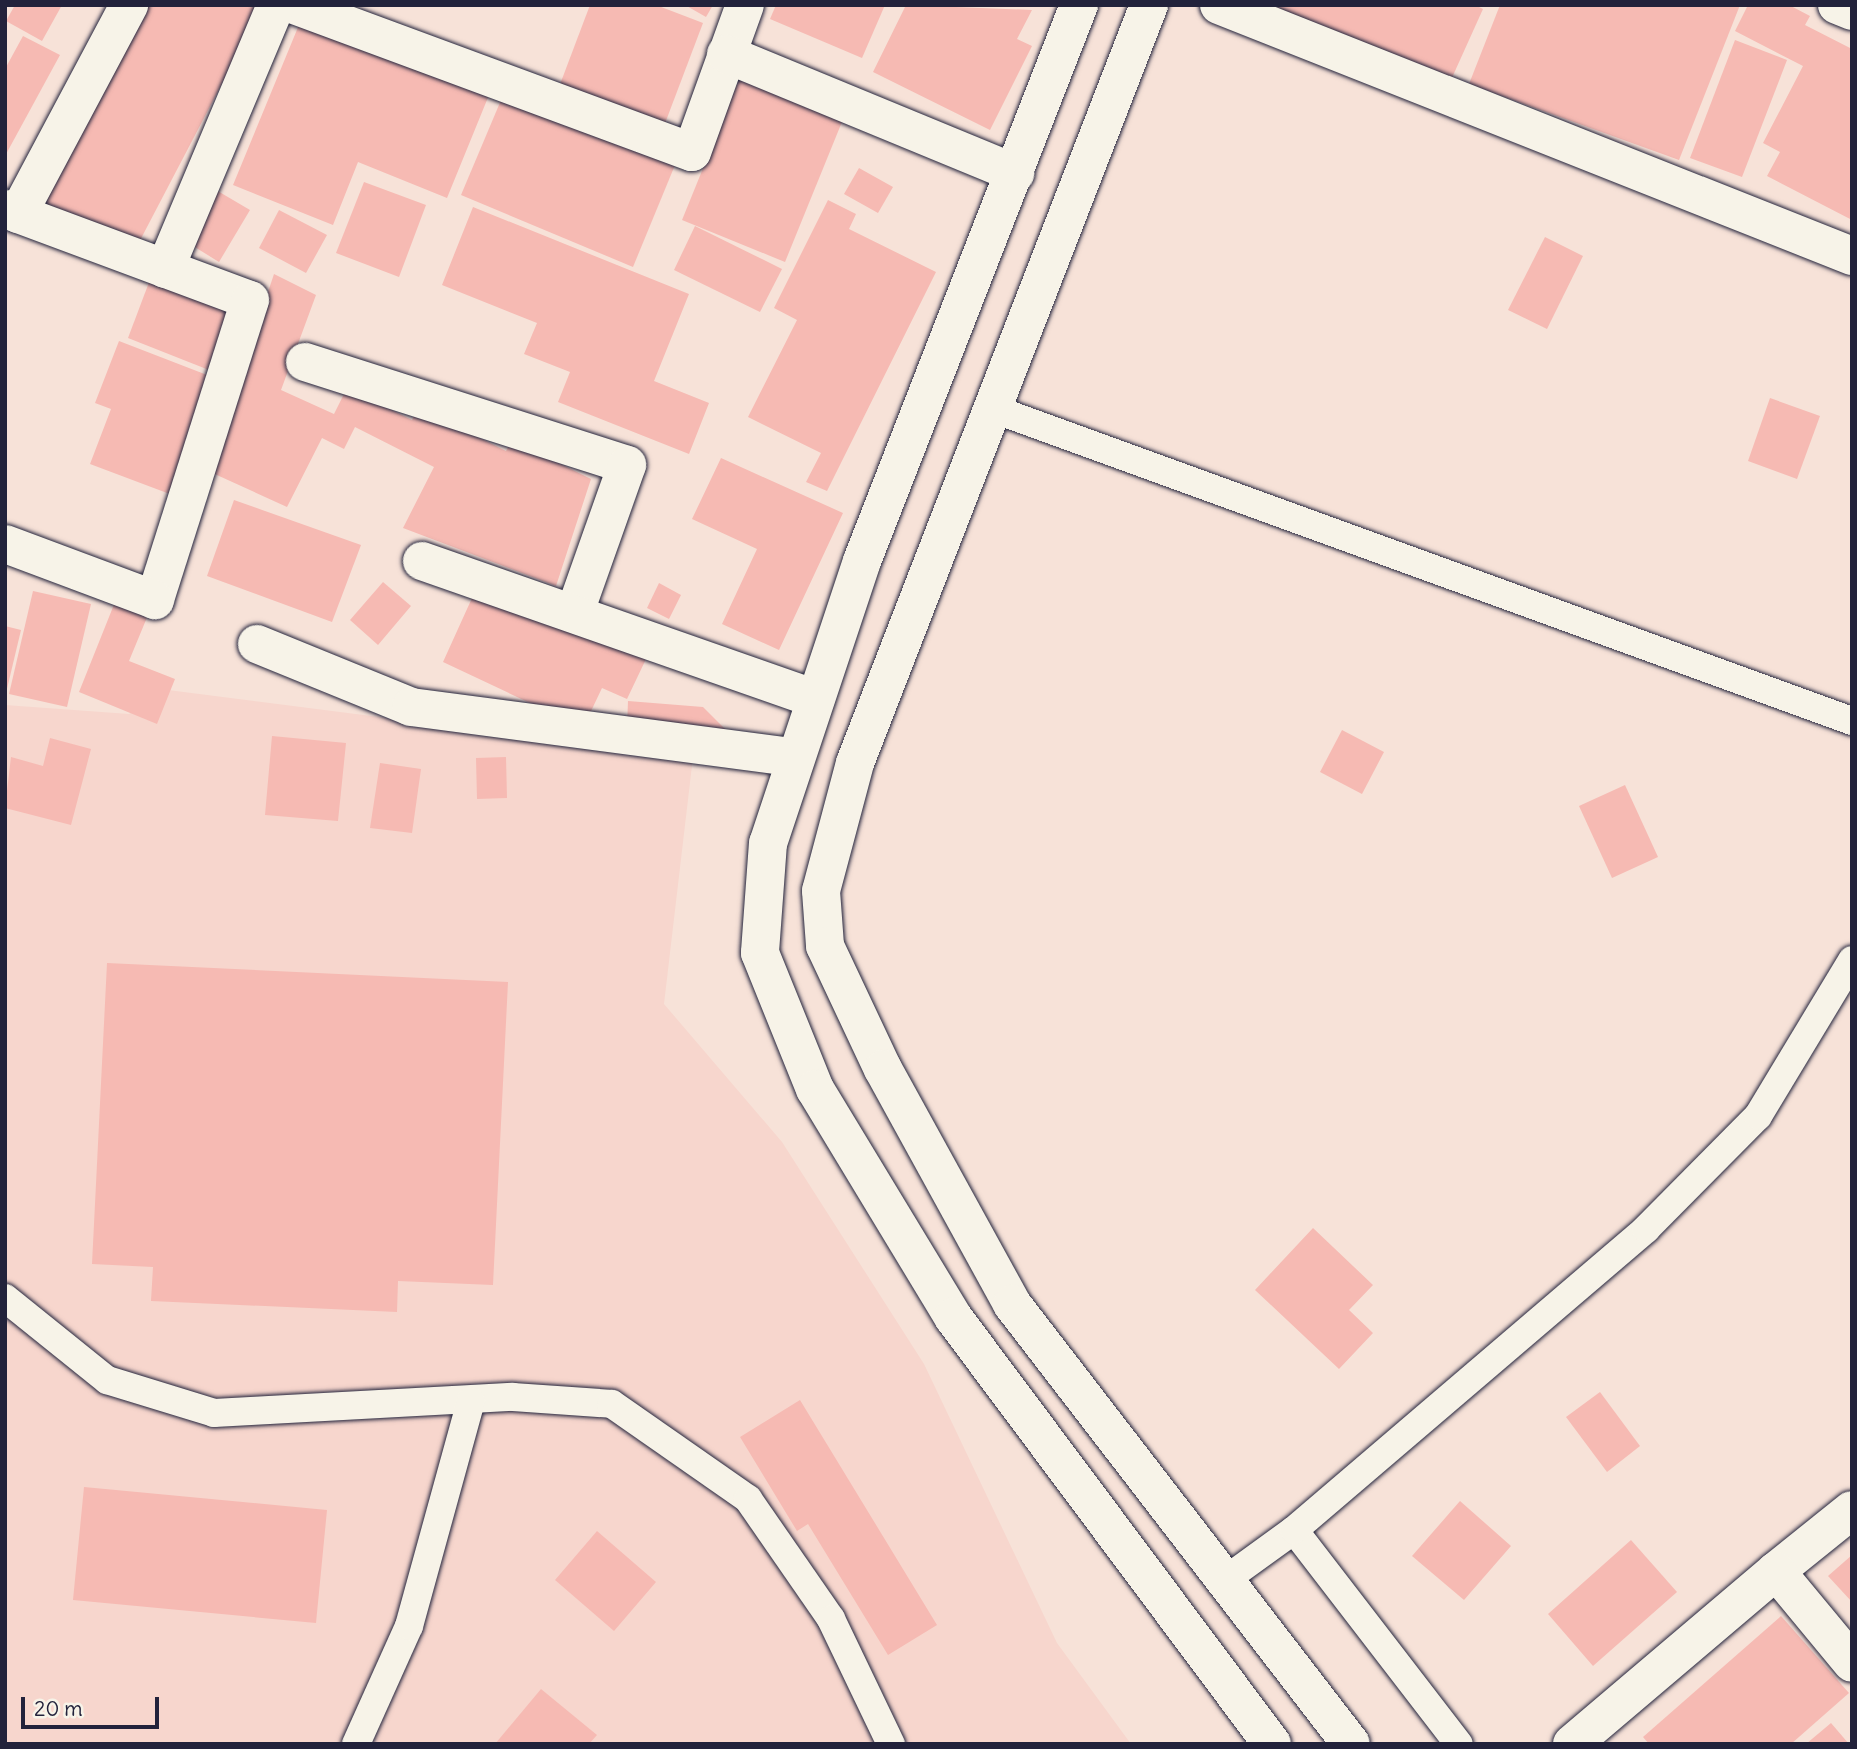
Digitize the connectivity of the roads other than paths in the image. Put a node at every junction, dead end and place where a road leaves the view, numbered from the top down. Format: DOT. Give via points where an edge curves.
graph roads {
  1 [pos="128,5"];
  2 [pos="276,5"];
  3 [pos="294,5"];
  4 [pos="745,5"];
  5 [pos="1079,5"];
  6 [pos="1149,5"];
  7 [pos="1219,5"];
  8 [pos="1837,5"];
  9 [pos="1852,11"];
  10 [pos="726,54"];
  11 [pos="1015,173"];
  12 [pos="12,212"];
  13 [pos="1852,257"];
  14 [pos="165,269"];
  15 [pos="305,362"];
  16 [pos="991,408"];
  17 [pos="5,544"];
  18 [pos="422,561"];
  19 [pos="575,612"];
  20 [pos="257,644"];
  21 [pos="816,699"];
  22 [pos="1852,721"];
  23 [pos="796,758"];
  24 [pos="1852,960"];
  25 [pos="5,1298"];
  26 [pos="471,1401"];
  27 [pos="1852,1510"];
  28 [pos="1294,1530"];
  29 [pos="1776,1571"];
  30 [pos="1225,1580"];
  31 [pos="1852,1663"];
  32 [pos="356,1744"];
  33 [pos="891,1744"];
  34 [pos="1272,1744"];
  35 [pos="1351,1744"];
  36 [pos="1459,1744"];
  37 [pos="1572,1744"];
  1 -- 12 [label="street"];
  2 -- 14 [label="street"];
  3 -- 10 [label="street" via="692,152"];
  4 -- 10 [label="street"];
  5 -- 11 [label="street"];
  6 -- 16 [label="street"];
  7 -- 13 [label="street"];
  8 -- 9 [label="street"];
  10 -- 11 [label="street"];
  11 -- 21 [label="street" via="862,561"];
  12 -- 14 [label="street"];
  14 -- 17 [label="street" via="250,300 155,600"];
  15 -- 19 [label="street" via="626,465"];
  16 -- 22 [label="lane"];
  16 -- 30 [label="street" via="855,763 821,891 825,946 883,1069 1012,1304"];
  18 -- 19 [label="street"];
  19 -- 21 [label="street"];
  20 -- 23 [label="street" via="411,707"];
  21 -- 23 [label="street"];
  23 -- 34 [label="street" via="768,844 760,953 815,1089 953,1317"];
  24 -- 28 [label="lane" via="1758,1116 1646,1229"];
  25 -- 26 [label="lane" via="107,1380 214,1413"];
  26 -- 32 [label="lane" via="409,1626"];
  26 -- 33 [label="lane" via="612,1404 748,1499 831,1619"];
  27 -- 29 [label="street"];
  28 -- 30 [label="lane"];
  28 -- 36 [label="lane"];
  29 -- 31 [label="street"];
  29 -- 37 [label="street"];
  30 -- 35 [label="street"];
}
